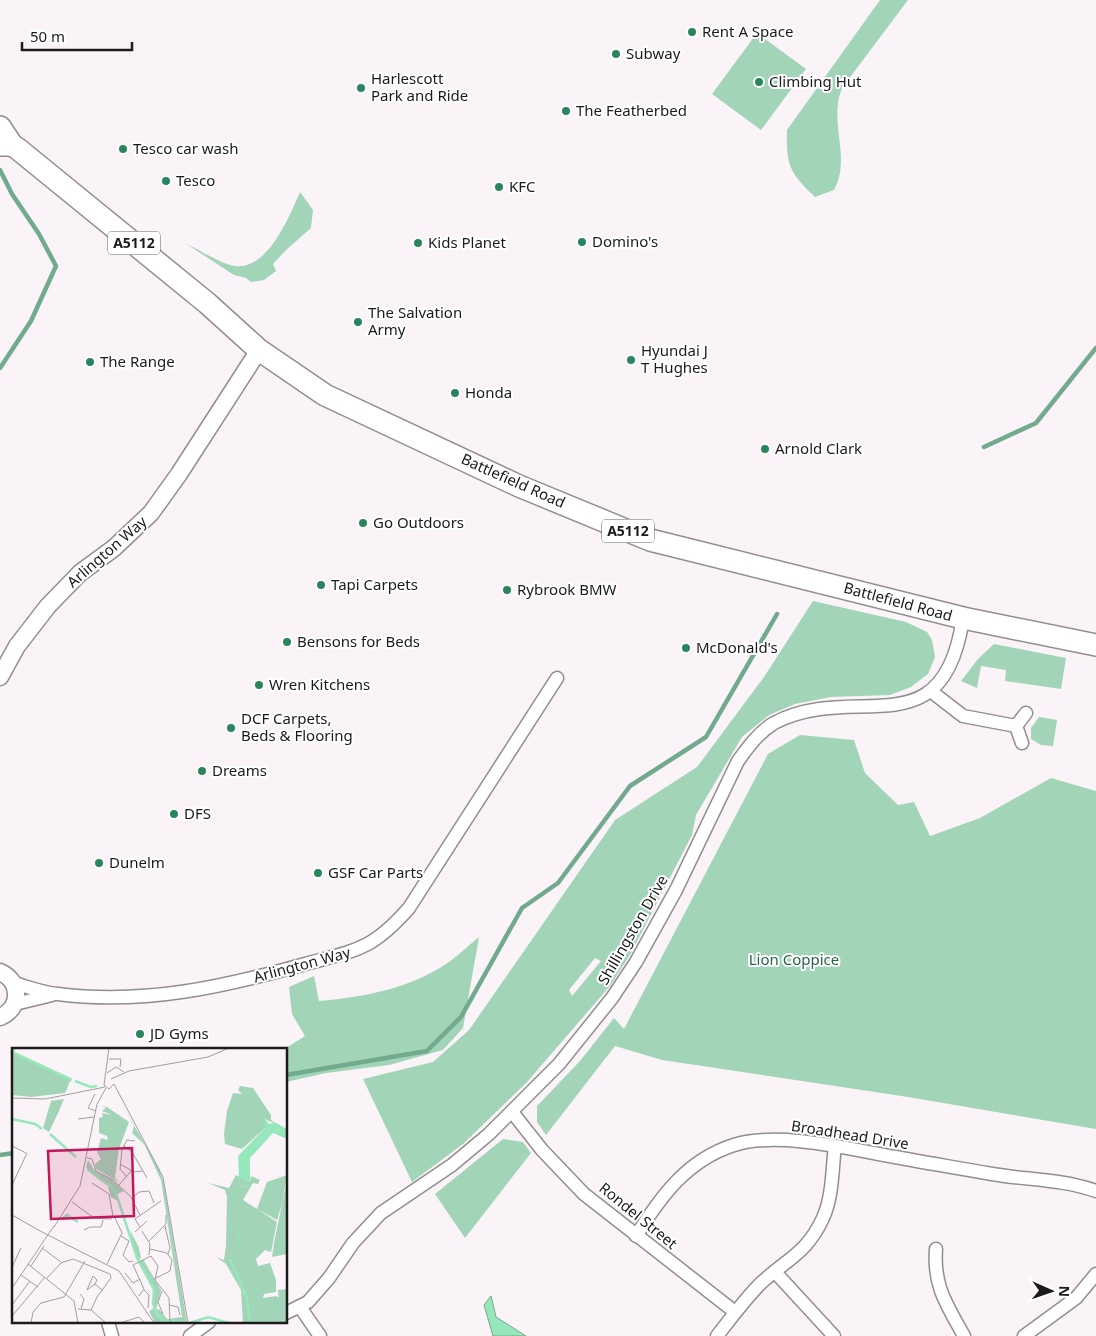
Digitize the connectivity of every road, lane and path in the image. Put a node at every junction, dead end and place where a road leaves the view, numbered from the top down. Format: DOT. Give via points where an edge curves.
graph roads {
  1 [pos="0,127"];
  2 [pos="6,145"];
  3 [pos="259,350"];
  4 [pos="963,618"];
  5 [pos="1096,645"];
  6 [pos="0,677"];
  7 [pos="557,678"];
  8 [pos="932,692"];
  9 [pos="1026,713"];
  10 [pos="1016,726"];
  11 [pos="1022,743"];
  12 [pos="0,972"];
  13 [pos="14,983"];
  14 [pos="57,994"];
  15 [pos="8,1011"];
  16 [pos="0,1029"];
  17 [pos="512,1112"];
  18 [pos="835,1146"];
  19 [pos="1096,1191"];
  20 [pos="636,1236"];
  21 [pos="936,1249"];
  22 [pos="775,1272"];
  23 [pos="1096,1274"];
  24 [pos="300,1307"];
  25 [pos="288,1312"];
  26 [pos="735,1312"];
  27 [pos="206,1324"];
  28 [pos="190,1336"];
  29 [pos="320,1336"];
  30 [pos="717,1336"];
  31 [pos="834,1336"];
  32 [pos="964,1336"];
  33 [pos="1024,1336"];
  1 -- 2 [label="main road, Battlefield Road / A5112"];
  2 -- 3 [label="main road, Battlefield Road / A5112" via="207,303"];
  3 -- 4 [label="main road, Battlefield Road / A5112" via="325,395 519,486 650,540"];
  3 -- 6 [label="street, Arlington Way" via="151,513 114,548 80,573 48,606 17,646"];
  4 -- 5 [label="main road, Battlefield Road / A5112"];
  4 -- 8 [label="street" via="960,640 950,668"];
  7 -- 14 [label="street, Arlington Way" via="409,908 378,939 343,955 192,992 137,998"];
  8 -- 10 [label="street" via="963,716"];
  8 -- 17 [label="street, Shillingston Drive" via="901,704 812,711 792,716 773,724 755,739 738,761 676,890 622,985 559,1064"];
  9 -- 10 [label="street"];
  10 -- 11 [label="street"];
  12 -- 13 [label="street, Arlington Way"];
  13 -- 14 [label="street, Arlington Way"];
  13 -- 15 [label="street" via="17,997"];
  14 -- 15 [label="street, Arlington Way"];
  15 -- 16 [label="street"];
  17 -- 20 [label="street, Rondel Street" via="577,1187"];
  17 -- 24 [label="street, Shillingston Drive" via="452,1165 382,1213 353,1243 318,1291"];
  18 -- 19 [label="street, Broadhead Drive" via="1008,1176 1073,1183"];
  18 -- 20 [label="street, Broadhead Drive" via="755,1141 716,1152 676,1180"];
  18 -- 22 [label="street" via="824,1216 802,1252"];
  20 -- 26 [label="street, Rondel Street"];
  21 -- 32 [label="street" via="939,1290"];
  22 -- 26 [label="street"];
  22 -- 31 [label="street"];
  23 -- 33 [label="street" via="1076,1298"];
  24 -- 25 [label="street, Shillingston Drive"];
  24 -- 29 [label="street"];
  26 -- 30 [label="street"];
  27 -- 28 [label="street"];
}
